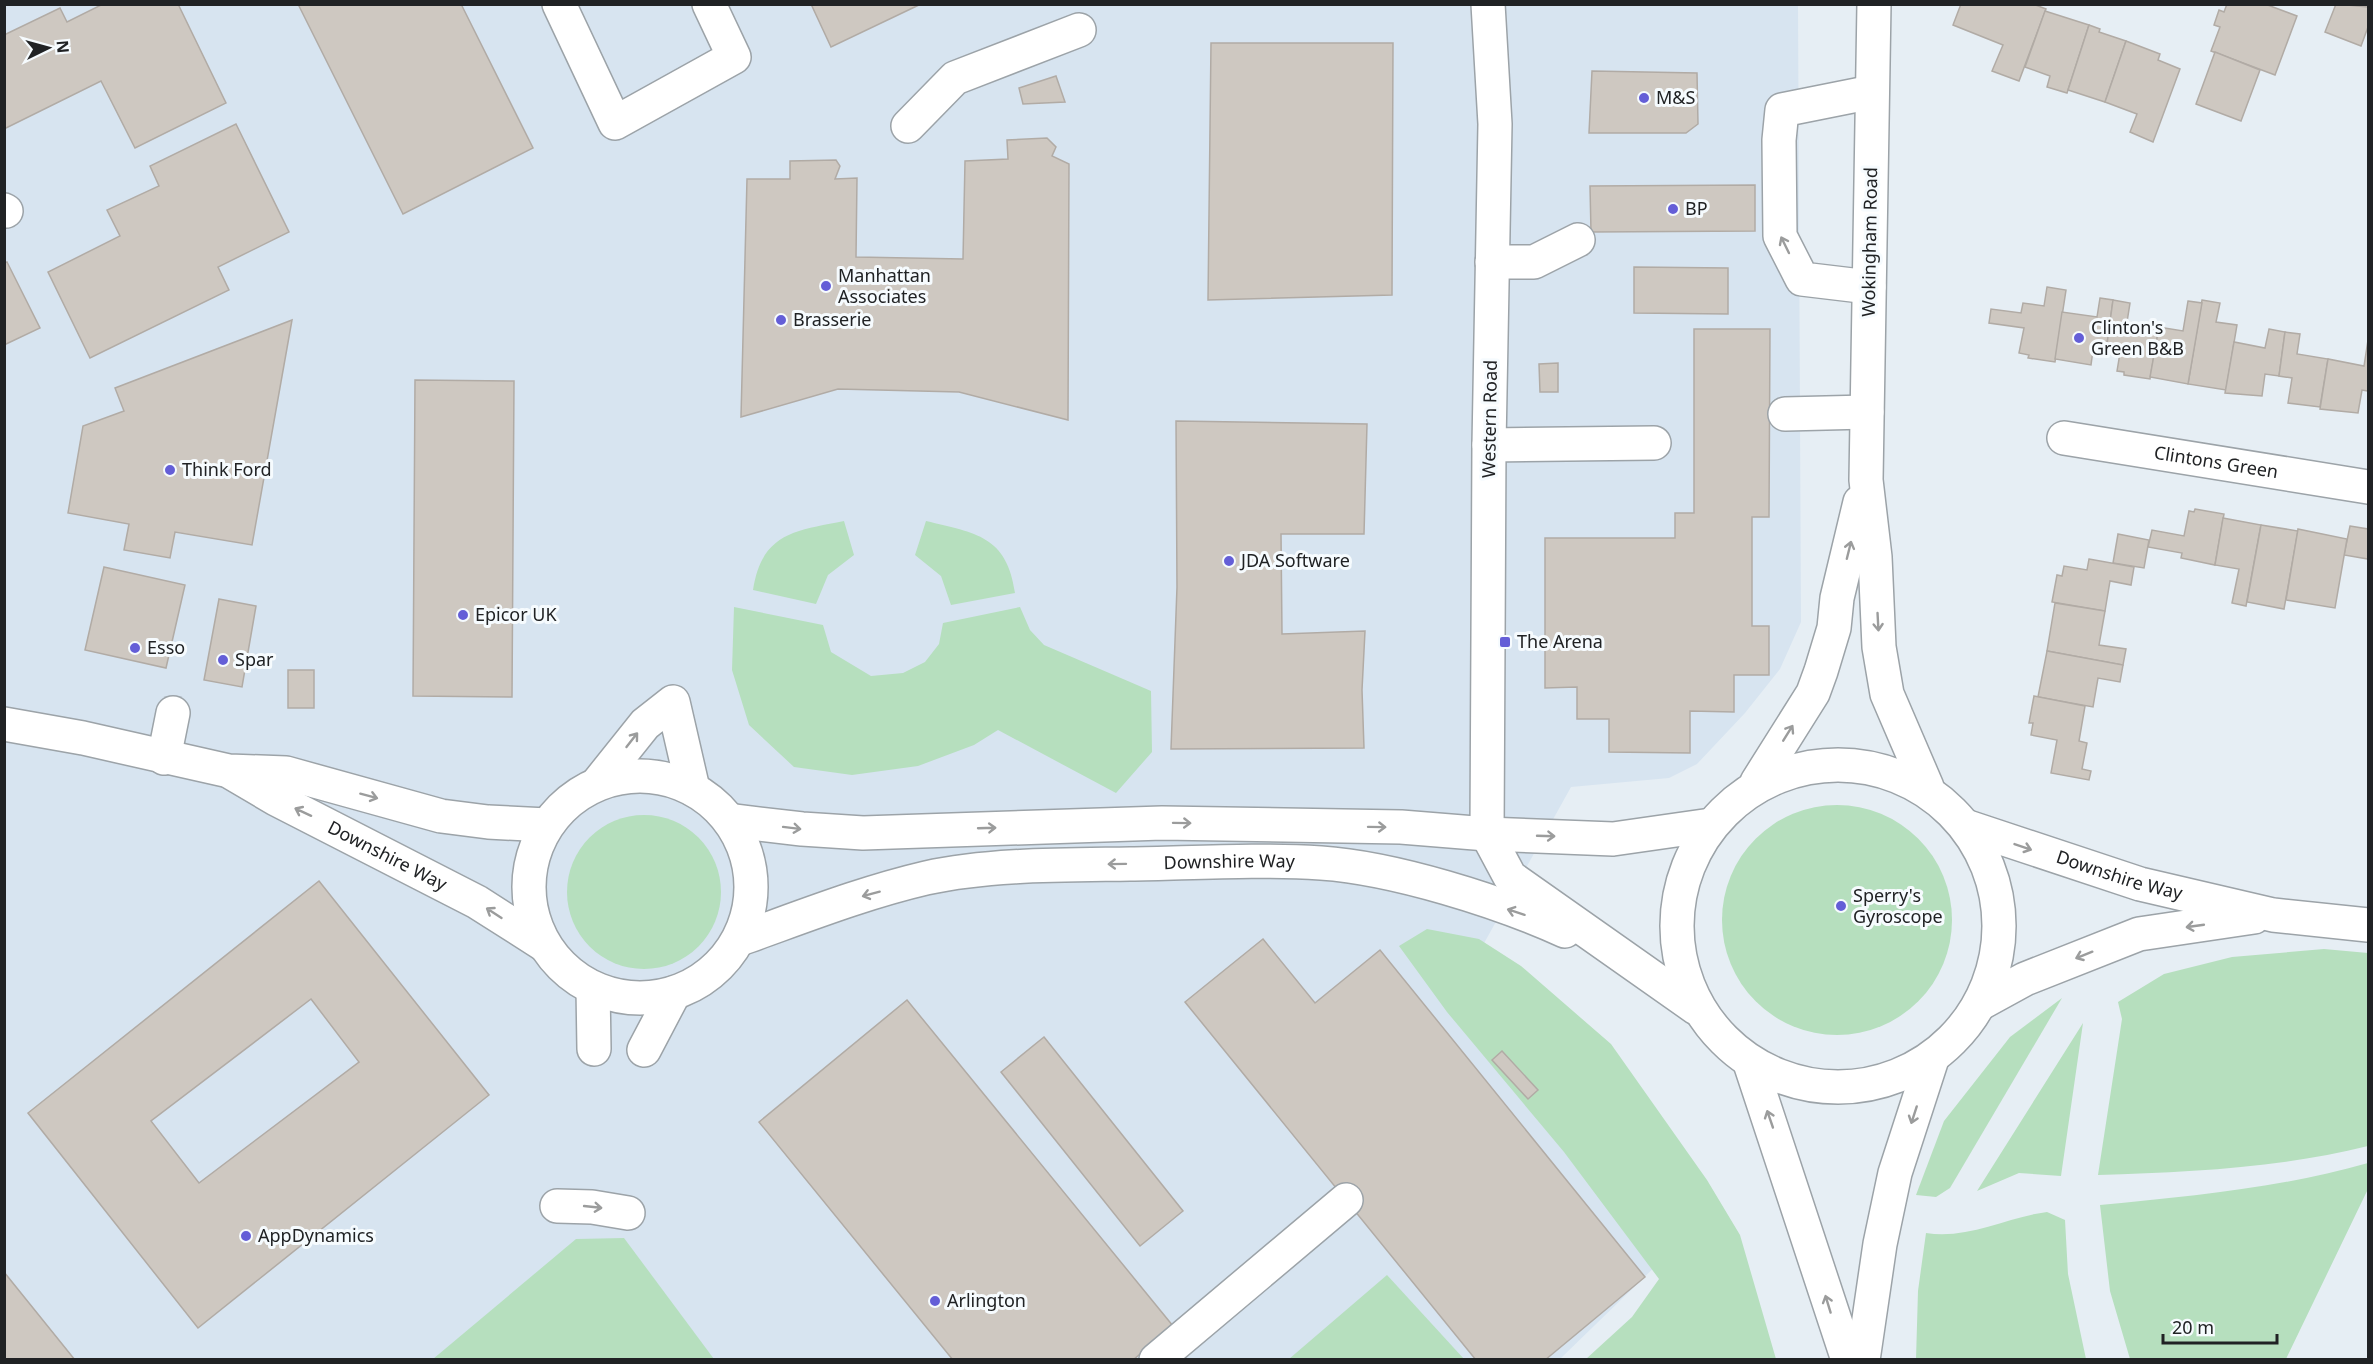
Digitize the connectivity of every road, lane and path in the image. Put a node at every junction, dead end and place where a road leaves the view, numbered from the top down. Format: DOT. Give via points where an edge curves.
graph roads {
  1 [pos="559,4"];
  2 [pos="709,4"];
  3 [pos="1488,4"];
  4 [pos="1874,4"];
  5 [pos="1079,30"];
  6 [pos="1872,92"];
  7 [pos="909,126"];
  8 [pos="1578,240"];
  9 [pos="1492,262"];
  10 [pos="1869,286"];
  11 [pos="1867,412"];
  12 [pos="1785,414"];
  13 [pos="2064,438"];
  14 [pos="1654,443"];
  15 [pos="1489,446"];
  16 [pos="1866,480"];
  17 [pos="2368,487"];
  18 [pos="172,713"];
  19 [pos="4,724"];
  20 [pos="164,758"];
  21 [pos="229,771"];
  22 [pos="1757,782"];
  23 [pos="597,784"];
  24 [pos="1927,787"];
  25 [pos="693,789"];
  26 [pos="735,821"];
  27 [pos="547,825"];
  28 [pos="1711,825"];
  29 [pos="1968,827"];
  30 [pos="1487,834"];
  31 [pos="2273,915"];
  32 [pos="2368,926"];
  33 [pos="740,939"];
  34 [pos="543,944"];
  35 [pos="593,988"];
  36 [pos="674,993"];
  37 [pos="1983,1002"];
  38 [pos="1696,1008"];
  39 [pos="594,1049"];
  40 [pos="644,1050"];
  41 [pos="1932,1059"];
  42 [pos="1750,1063"];
  43 [pos="1346,1200"];
  44 [pos="557,1206"];
  45 [pos="628,1213"];
  46 [pos="1156,1359"];
  47 [pos="1848,1359"];
  48 [pos="1863,1359"];
  1 -- 2 [label="street" via="615,123 734,57"];
  3 -- 9 [label="street, Western Road" via="1495,124"];
  4 -- 6 [label="street, Wokingham Road"];
  5 -- 7 [label="street" via="955,78"];
  6 -- 10 [label="street, Wokingham Road"];
  10 -- 6 [label="street, one-way" via="1802,279 1780,236 1779,140 1782,110"];
  8 -- 9 [label="street" via="1534,262"];
  9 -- 15 [label="street, Western Road"];
  10 -- 11 [label="street, Wokingham Road"];
  11 -- 12 [label="street"];
  11 -- 16 [label="street, Wokingham Road"];
  13 -- 17 [label="street, Clintons Green"];
  14 -- 15 [label="street"];
  15 -- 30 [label="street, Western Road"];
  22 -- 16 [label="street, Wokingham Road, one-way" via="1813,693 1821,671"];
  16 -- 24 [label="street, Wokingham Road, one-way" via="1875,556 1879,647 1887,694"];
  18 -- 20 [label="street"];
  19 -- 20 [label="street, Downshire Way"];
  20 -- 21 [label="street, Downshire Way"];
  21 -- 27 [label="street, Downshire Way, one-way" via="286,773 441,816"];
  34 -- 21 [label="street, Downshire Way, one-way" via="477,902"];
  22 -- 24 [label="street" via="1806,769 1858,768 1893,774"];
  22 -- 28 [label="street" via="1731,802"];
  23 -- 25 [label="street" via="623,777 669,779"];
  23 -- 25 [label="street, one-way" via="645,724 673,702"];
  23 -- 27 [label="street" via="572,799"];
  24 -- 29 [label="street"];
  25 -- 26 [label="street"];
  26 -- 30 [label="street, one-way" via="863,833 1162,823 1401,827"];
  26 -- 33 [label="street" via="753,882"];
  27 -- 34 [label="street" via="534,851 528,883 533,921"];
  30 -- 28 [label="street, one-way" via="1613,839"];
  28 -- 38 [label="street" via="1679,892 1676,924 1683,967"];
  29 -- 31 [label="street, Downshire Way, one-way" via="2093,871"];
  29 -- 37 [label="street" via="1998,903 1999,962"];
  30 -- 38 [label="street" via="1510,877"];
  31 -- 32 [label="street, Downshire Way"];
  31 -- 37 [label="street, Downshire Way, one-way" via="2139,934 2025,979"];
  33 -- 36 [label="street" via="718,970 689,989"];
  38 -- 33 [label="street, Downshire Way, one-way" via="1580,938 1538,919 1419,882 1321,863 1029,866 928,878 844,901"];
  34 -- 35 [label="street" via="568,974"];
  35 -- 36 [label="street" via="607,995 643,1001"];
  35 -- 39 [label="street"];
  36 -- 40 [label="street"];
  37 -- 41 [label="street" via="1957,1038"];
  38 -- 42 [label="street" via="1732,1050"];
  41 -- 42 [label="street" via="1876,1083 1815,1085"];
  41 -- 48 [label="street, one-way" via="1895,1173"];
  47 -- 42 [label="street, one-way"];
  43 -- 46 [label="street"];
  44 -- 45 [label="street, one-way"];
}
